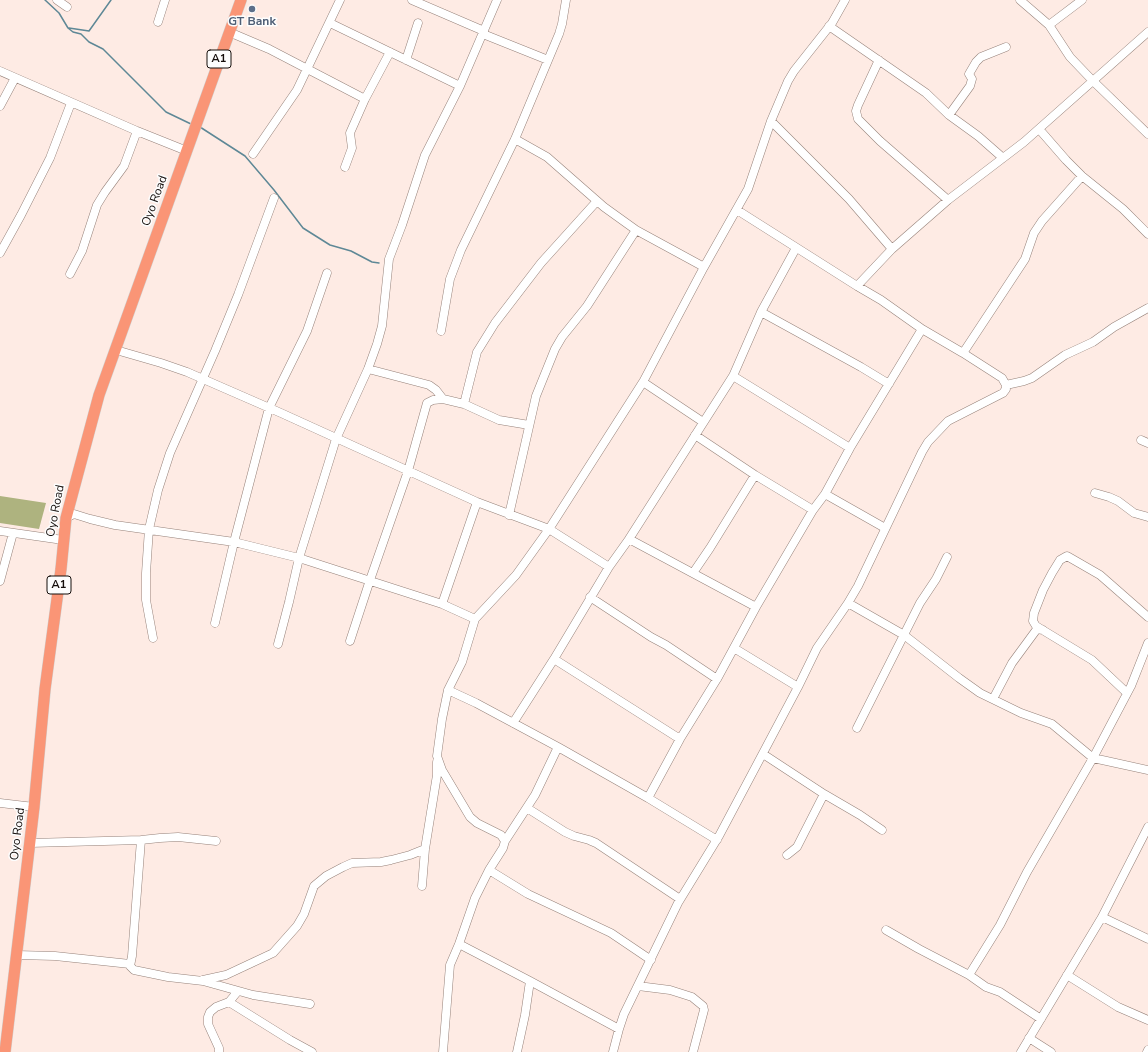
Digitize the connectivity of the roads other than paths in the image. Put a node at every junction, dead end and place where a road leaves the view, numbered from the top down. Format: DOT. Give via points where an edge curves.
graph roads {
  1 [pos="57,0"];
  2 [pos="165,0"];
  3 [pos="241,0"];
  4 [pos="340,0"];
  5 [pos="412,0"];
  6 [pos="497,0"];
  7 [pos="566,0"];
  8 [pos="845,0"];
  9 [pos="1020,0"];
  10 [pos="1082,0"];
  11 [pos="67,7"];
  12 [pos="158,22"];
  13 [pos="330,23"];
  14 [pos="418,23"];
  15 [pos="1049,25"];
  16 [pos="829,26"];
  17 [pos="229,32"];
  18 [pos="483,32"];
  19 [pos="1148,32"];
  20 [pos="1006,47"];
  21 [pos="390,52"];
  22 [pos="406,60"];
  23 [pos="548,60"];
  24 [pos="879,60"];
  25 [pos="307,68"];
  26 [pos="0,71"];
  27 [pos="15,78"];
  28 [pos="1092,80"];
  29 [pos="460,86"];
  30 [pos="365,98"];
  31 [pos="71,103"];
  32 [pos="0,106"];
  33 [pos="949,115"];
  34 [pos="771,121"];
  35 [pos="1039,129"];
  36 [pos="137,131"];
  37 [pos="1148,134"];
  38 [pos="515,139"];
  39 [pos="187,151"];
  40 [pos="253,154"];
  41 [pos="1003,158"];
  42 [pos="345,167"];
  43 [pos="1082,176"];
  44 [pos="274,198"];
  45 [pos="948,200"];
  46 [pos="597,201"];
  47 [pos="737,210"];
  48 [pos="636,230"];
  49 [pos="1148,234"];
  50 [pos="796,248"];
  51 [pos="892,249"];
  52 [pos="0,253"];
  53 [pos="704,267"];
  54 [pos="327,273"];
  55 [pos="70,274"];
  56 [pos="857,286"];
  57 [pos="1148,308"];
  58 [pos="761,312"];
  59 [pos="922,329"];
  60 [pos="440,331"];
  61 [pos="116,350"];
  62 [pos="963,353"];
  63 [pos="368,370"];
  64 [pos="733,376"];
  65 [pos="202,379"];
  66 [pos="643,382"];
  67 [pos="889,384"];
  68 [pos="1006,385"];
  69 [pos="443,399"];
  70 [pos="464,404"];
  71 [pos="269,408"];
  72 [pos="703,422"];
  73 [pos="529,425"];
  74 [pos="696,435"];
  75 [pos="336,439"];
  76 [pos="850,448"];
  77 [pos="408,471"];
  78 [pos="755,475"];
  79 [pos="1095,493"];
  80 [pos="825,494"];
  81 [pos="477,502"];
  82 [pos="813,510"];
  83 [pos="509,515"];
  84 [pos="1148,517"];
  85 [pos="66,518"];
  86 [pos="885,528"];
  87 [pos="149,529"];
  88 [pos="549,529"];
  89 [pos="0,532"];
  90 [pos="13,533"];
  91 [pos="629,539"];
  92 [pos="63,540"];
  93 [pos="234,542"];
  94 [pos="947,557"];
  95 [pos="299,558"];
  96 [pos="609,567"];
  97 [pos="693,573"];
  98 [pos="370,580"];
  99 [pos="0,581"];
  100 [pos="590,597"];
  101 [pos="848,603"];
  102 [pos="442,604"];
  103 [pos="756,607"];
  104 [pos="1148,617"];
  105 [pos="474,619"];
  106 [pos="214,623"];
  107 [pos="1044,630"];
  108 [pos="904,635"];
  109 [pos="153,638"];
  110 [pos="350,641"];
  111 [pos="1148,643"];
  112 [pos="278,644"];
  113 [pos="734,648"];
  114 [pos="554,659"];
  115 [pos="717,679"];
  116 [pos="798,687"];
  117 [pos="448,690"];
  118 [pos="1127,693"];
  119 [pos="992,699"];
  120 [pos="513,723"];
  121 [pos="857,728"];
  122 [pos="680,739"];
  123 [pos="558,747"];
  124 [pos="763,754"];
  125 [pos="437,756"];
  126 [pos="1093,758"];
  127 [pos="1148,770"];
  128 [pos="824,794"];
  129 [pos="648,798"];
  130 [pos="0,803"];
  131 [pos="34,807"];
  132 [pos="527,808"];
  133 [pos="1148,828"];
  134 [pos="882,830"];
  135 [pos="141,840"];
  136 [pos="716,840"];
  137 [pos="216,841"];
  138 [pos="504,841"];
  139 [pos="30,843"];
  140 [pos="425,849"];
  141 [pos="787,855"];
  142 [pos="489,870"];
  143 [pos="422,886"];
  144 [pos="680,899"];
  145 [pos="1102,917"];
  146 [pos="886,930"];
  147 [pos="1148,939"];
  148 [pos="459,944"];
  149 [pos="17,955"];
  150 [pos="650,960"];
  151 [pos="130,964"];
  152 [pos="970,975"];
  153 [pos="1067,975"];
  154 [pos="203,980"];
  155 [pos="530,980"];
  156 [pos="638,986"];
  157 [pos="238,991"];
  158 [pos="229,1002"];
  159 [pos="310,1004"];
  160 [pos="1041,1019"];
  161 [pos="1148,1020"];
  162 [pos="619,1029"];
  163 [pos="1029,1038"];
  164 [pos="4,1047"];
  165 [pos="219,1052"];
  166 [pos="312,1052"];
  167 [pos="443,1052"];
  168 [pos="517,1052"];
  169 [pos="613,1052"];
  170 [pos="693,1052"];
  171 [pos="1021,1052"];
  172 [pos="1051,1052"];
  1 -- 11 [label="street"];
  2 -- 12 [label="street"];
  3 -- 17 [label="highway, Oyo Road / A1"];
  4 -- 13 [label="street"];
  5 -- 18 [label="street"];
  6 -- 18 [label="street"];
  7 -- 23 [label="street" via="562,24"];
  8 -- 16 [label="street"];
  9 -- 15 [label="street"];
  10 -- 15 [label="street"];
  13 -- 21 [label="street"];
  13 -- 25 [label="street"];
  14 -- 22 [label="street"];
  15 -- 28 [label="street" via="1070,57"];
  16 -- 24 [label="street"];
  16 -- 34 [label="street" via="794,71"];
  17 -- 25 [label="street"];
  17 -- 39 [label="highway, Oyo Road / A1"];
  18 -- 23 [label="street"];
  18 -- 29 [label="street"];
  19 -- 28 [label="street"];
  20 -- 33 [label="street" via="981,57 976,62 969,74 972,79 970,86"];
  21 -- 22 [label="street"];
  21 -- 30 [label="street"];
  22 -- 29 [label="street"];
  23 -- 38 [label="street"];
  24 -- 33 [label="street" via="926,93"];
  24 -- 45 [label="street" via="858,105 858,118 880,141"];
  25 -- 30 [label="street"];
  25 -- 40 [label="street" via="297,90"];
  26 -- 27 [label="street"];
  27 -- 31 [label="street"];
  27 -- 32 [label="street"];
  28 -- 35 [label="street"];
  28 -- 37 [label="street"];
  29 -- 63 [label="street" via="425,155 389,260 382,326"];
  30 -- 42 [label="street" via="350,133 352,148"];
  31 -- 36 [label="street"];
  31 -- 52 [label="street" via="50,158"];
  33 -- 41 [label="street"];
  34 -- 47 [label="street" via="748,189"];
  34 -- 51 [label="street" via="849,199"];
  35 -- 41 [label="street"];
  35 -- 43 [label="street"];
  36 -- 39 [label="street"];
  36 -- 55 [label="street" via="124,166 97,205 82,250"];
  38 -- 46 [label="street" via="547,157"];
  38 -- 60 [label="street" via="461,250 450,280"];
  39 -- 61 [label="highway, Oyo Road / A1"];
  41 -- 45 [label="street"];
  43 -- 49 [label="street" via="1123,209"];
  43 -- 62 [label="street" via="1042,221 1034,233 1025,259"];
  44 -- 65 [label="street" via="238,295"];
  45 -- 51 [label="street"];
  46 -- 48 [label="street"];
  46 -- 70 [label="street" via="541,263 494,323 477,352"];
  47 -- 50 [label="street"];
  47 -- 53 [label="street"];
  48 -- 53 [label="street"];
  48 -- 73 [label="street" via="587,306 555,349 536,396"];
  50 -- 56 [label="street"];
  50 -- 58 [label="street"];
  51 -- 56 [label="street"];
  53 -- 66 [label="street"];
  54 -- 71 [label="street" via="307,330"];
  56 -- 59 [label="street"];
  57 -- 68 [label="street" via="1093,342 1065,355 1032,378"];
  58 -- 64 [label="street"];
  58 -- 67 [label="street"];
  59 -- 62 [label="street"];
  59 -- 67 [label="street"];
  61 -- 65 [label="street" via="161,363"];
  61 -- 85 [label="highway, Oyo Road / A1" via="99,395"];
  62 -- 68 [label="street" via="1002,378"];
  63 -- 69 [label="street" via="429,385"];
  63 -- 75 [label="street"];
  64 -- 72 [label="street"];
  64 -- 76 [label="street"];
  65 -- 71 [label="street"];
  65 -- 87 [label="street" via="170,453"];
  66 -- 72 [label="street"];
  66 -- 88 [label="street"];
  67 -- 76 [label="street"];
  68 -- 86 [label="street" via="1003,392 948,421 928,442"];
  69 -- 70 [label="street"];
  69 -- 77 [label="street" via="427,403"];
  70 -- 73 [label="street" via="499,420"];
  71 -- 75 [label="street"];
  71 -- 93 [label="street"];
  72 -- 74 [label="street"];
  73 -- 83 [label="street"];
  74 -- 78 [label="street"];
  74 -- 91 [label="street"];
  75 -- 77 [label="street"];
  75 -- 95 [label="street"];
  76 -- 80 [label="street"];
  77 -- 81 [label="street"];
  77 -- 98 [label="street"];
  78 -- 82 [label="street"];
  78 -- 97 [label="street"];
  79 -- 84 [label="street" via="1118,501 1134,513"];
  80 -- 82 [label="street"];
  80 -- 86 [label="street"];
  81 -- 83 [label="street"];
  81 -- 102 [label="street"];
  82 -- 103 [label="street"];
  83 -- 88 [label="street"];
  85 -- 87 [label="street" via="74,514 115,525"];
  85 -- 92 [label="highway, Oyo Road / A1"];
  86 -- 101 [label="street" via="868,567"];
  87 -- 93 [label="street"];
  87 -- 109 [label="street" via="146,600"];
  88 -- 96 [label="street"];
  88 -- 105 [label="street" via="516,575"];
  89 -- 90 [label="street"];
  90 -- 92 [label="street"];
  90 -- 99 [label="street"];
  91 -- 96 [label="street"];
  91 -- 97 [label="street"];
  92 -- 131 [label="highway, Oyo Road / A1" via="44,689"];
  93 -- 95 [label="street"];
  93 -- 106 [label="street"];
  94 -- 108 [label="street"];
  95 -- 98 [label="street"];
  95 -- 112 [label="street"];
  96 -- 100 [label="street"];
  97 -- 103 [label="street"];
  98 -- 102 [label="street"];
  98 -- 110 [label="street"];
  100 -- 114 [label="street"];
  100 -- 115 [label="street"];
  101 -- 108 [label="street"];
  101 -- 116 [label="street" via="817,648"];
  102 -- 105 [label="street"];
  103 -- 113 [label="street"];
  104 -- 107 [label="street" via="1100,575 1065,556 1052,573 1034,613 1034,624"];
  105 -- 117 [label="street" via="462,662"];
  107 -- 118 [label="street" via="1092,660"];
  107 -- 119 [label="street" via="1037,629 1012,663"];
  108 -- 119 [label="street" via="959,678"];
  108 -- 121 [label="street"];
  111 -- 118 [label="street"];
  113 -- 115 [label="street"];
  113 -- 116 [label="street"];
  114 -- 120 [label="street"];
  114 -- 122 [label="street"];
  115 -- 122 [label="street"];
  116 -- 124 [label="street"];
  117 -- 120 [label="street"];
  117 -- 125 [label="street"];
  118 -- 126 [label="street"];
  119 -- 126 [label="street" via="1052,724"];
  120 -- 123 [label="street"];
  122 -- 129 [label="street"];
  123 -- 129 [label="street"];
  123 -- 132 [label="street"];
  124 -- 128 [label="street"];
  124 -- 136 [label="street"];
  125 -- 138 [label="street" via="442,770 470,818 501,834"];
  125 -- 140 [label="street" via="437,775"];
  126 -- 127 [label="street"];
  126 -- 152 [label="street"];
  128 -- 134 [label="street"];
  128 -- 141 [label="street" via="796,847"];
  129 -- 136 [label="street"];
  130 -- 131 [label="street"];
  131 -- 139 [label="highway, Oyo Road / A1"];
  132 -- 138 [label="street"];
  132 -- 144 [label="street" via="565,832 596,843"];
  133 -- 145 [label="street"];
  135 -- 137 [label="street" via="178,838"];
  135 -- 139 [label="street"];
  135 -- 151 [label="street"];
  136 -- 144 [label="street"];
  138 -- 142 [label="street" via="503,848"];
  139 -- 149 [label="highway, Oyo Road / A1"];
  140 -- 143 [label="street"];
  140 -- 154 [label="street" via="386,861 352,863 326,876 314,886 297,926 273,953 226,975"];
  142 -- 148 [label="street" via="475,898"];
  142 -- 150 [label="street" via="528,894 611,933"];
  144 -- 150 [label="street"];
  145 -- 147 [label="street"];
  145 -- 153 [label="street"];
  146 -- 152 [label="street"];
  148 -- 155 [label="street"];
  148 -- 167 [label="street" via="450,965"];
  149 -- 151 [label="street" via="56,956"];
  149 -- 164 [label="highway, Oyo Road / A1"];
  150 -- 156 [label="street"];
  151 -- 154 [label="street" via="134,970 168,977"];
  152 -- 160 [label="street"];
  153 -- 160 [label="street"];
  153 -- 161 [label="street" via="1118,1007"];
  154 -- 157 [label="street"];
  155 -- 162 [label="street"];
  155 -- 168 [label="street"];
  156 -- 162 [label="street"];
  156 -- 170 [label="street" via="670,990 692,997 703,1006"];
  157 -- 158 [label="street"];
  157 -- 159 [label="street"];
  158 -- 165 [label="street" via="216,1007 208,1017 208,1024"];
  158 -- 166 [label="street"];
  160 -- 163 [label="street"];
  162 -- 169 [label="street"];
  163 -- 171 [label="street"];
  163 -- 172 [label="street"];
}
